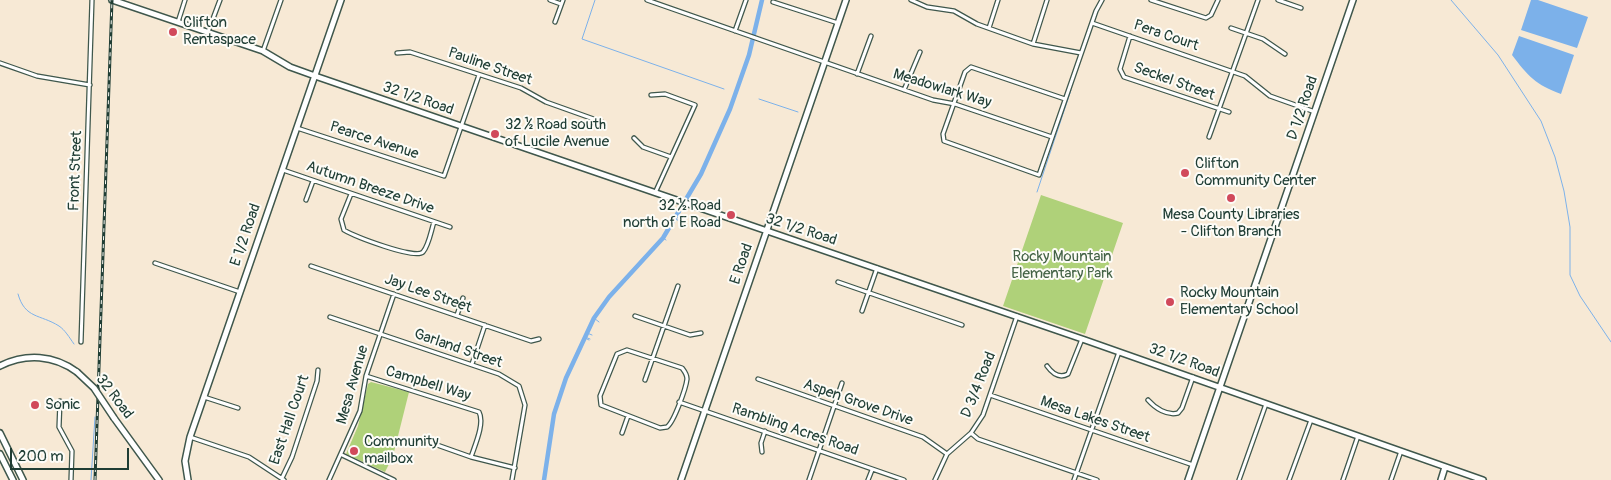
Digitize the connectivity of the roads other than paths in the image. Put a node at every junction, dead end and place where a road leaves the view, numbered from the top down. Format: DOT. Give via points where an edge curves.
graph roads {
  1 [pos="92,0"];
  2 [pos="112,0"];
  3 [pos="185,0"];
  4 [pos="220,0"];
  5 [pos="281,0"];
  6 [pos="341,0"];
  7 [pos="550,0"];
  8 [pos="647,0"];
  9 [pos="746,0"];
  10 [pos="846,0"];
  11 [pos="911,0"];
  12 [pos="998,0"];
  13 [pos="1047,0"];
  14 [pos="1102,0"];
  15 [pos="1151,0"];
  16 [pos="1218,0"];
  17 [pos="1258,0"];
  18 [pos="1278,0"];
  19 [pos="1353,0"];
  20 [pos="562,2"];
  21 [pos="773,2"];
  22 [pos="1301,8"];
  23 [pos="178,22"];
  24 [pos="555,22"];
  25 [pos="1092,23"];
  26 [pos="838,24"];
  27 [pos="989,28"];
  28 [pos="1231,28"];
  29 [pos="735,31"];
  30 [pos="208,32"];
  31 [pos="1246,33"];
  32 [pos="870,36"];
  33 [pos="1130,36"];
  34 [pos="1032,44"];
  35 [pos="263,51"];
  36 [pos="920,52"];
  37 [pos="1081,53"];
  38 [pos="397,54"];
  39 [pos="1285,54"];
  40 [pos="0,63"];
  41 [pos="825,63"];
  42 [pos="1233,71"];
  43 [pos="856,74"];
  44 [pos="479,75"];
  45 [pos="315,76"];
  46 [pos="90,85"];
  47 [pos="904,90"];
  48 [pos="651,95"];
  49 [pos="1065,99"];
  50 [pos="955,104"];
  51 [pos="1219,110"];
  52 [pos="1229,112"];
  53 [pos="1315,112"];
  54 [pos="602,122"];
  55 [pos="462,127"];
  56 [pos="297,128"];
  57 [pos="1052,137"];
  58 [pos="1209,137"];
  59 [pos="634,138"];
  60 [pos="671,157"];
  61 [pos="283,170"];
  62 [pos="313,181"];
  63 [pos="351,194"];
  64 [pos="655,194"];
  65 [pos="306,200"];
  66 [pos="434,222"];
  67 [pos="450,228"];
  68 [pos="766,232"];
  69 [pos="155,263"];
  70 [pos="311,266"];
  71 [pos="877,268"];
  72 [pos="838,282"];
  73 [pos="678,286"];
  74 [pos="240,292"];
  75 [pos="868,293"];
  76 [pos="394,294"];
  77 [pos="463,298"];
  78 [pos="862,311"];
  79 [pos="457,315"];
  80 [pos="635,316"];
  81 [pos="1017,316"];
  82 [pos="330,317"];
  83 [pos="485,325"];
  84 [pos="962,325"];
  85 [pos="664,326"];
  86 [pos="700,333"];
  87 [pos="380,335"];
  88 [pos="1082,338"];
  89 [pos="539,339"];
  90 [pos="81,342"];
  91 [pos="1119,351"];
  92 [pos="653,359"];
  93 [pos="472,364"];
  94 [pos="1,366"];
  95 [pos="1047,366"];
  96 [pos="318,370"];
  97 [pos="366,376"];
  98 [pos="1193,377"];
  99 [pos="758,379"];
  100 [pos="645,380"];
  101 [pos="842,383"];
  102 [pos="1220,387"];
  103 [pos="990,395"];
  104 [pos="204,397"];
  105 [pos="1148,400"];
  106 [pos="60,401"];
  107 [pos="679,402"];
  108 [pos="1266,404"];
  109 [pos="833,406"];
  110 [pos="238,408"];
  111 [pos="706,411"];
  112 [pos="628,416"];
  113 [pos="1311,420"];
  114 [pos="1091,430"];
  115 [pos="765,431"];
  116 [pos="0,433"];
  117 [pos="622,433"];
  118 [pos="970,433"];
  119 [pos="1358,436"];
  120 [pos="190,437"];
  121 [pos="423,440"];
  122 [pos="819,450"];
  123 [pos="1401,451"];
  124 [pos="762,452"];
  125 [pos="0,454"];
  126 [pos="342,454"];
  127 [pos="947,454"];
  128 [pos="471,457"];
  129 [pos="1193,466"];
  130 [pos="1445,467"];
  131 [pos="514,468"];
  132 [pos="872,470"];
  133 [pos="1077,473"];
  134 [pos="283,479"];
  135 [pos="13,480"];
  136 [pos="24,480"];
  137 [pos="71,480"];
  138 [pos="159,480"];
  139 [pos="188,480"];
  140 [pos="330,480"];
  141 [pos="394,480"];
  142 [pos="512,480"];
  143 [pos="681,480"];
  144 [pos="809,480"];
  145 [pos="868,480"];
  146 [pos="904,480"];
  147 [pos="935,480"];
  148 [pos="1074,480"];
  149 [pos="1097,480"];
  150 [pos="1188,480"];
  151 [pos="1240,480"];
  152 [pos="1289,480"];
  153 [pos="1343,480"];
  154 [pos="1391,480"];
  155 [pos="1441,480"];
  156 [pos="1484,480"];
  1 -- 46 [label="street, Front Street"];
  2 -- 23 [label="street, 32 1/2 Road"];
  3 -- 23 [label="street"];
  4 -- 30 [label="street"];
  5 -- 35 [label="street"];
  6 -- 45 [label="street, E 1/2 Road"];
  7 -- 20 [label="street"];
  8 -- 29 [label="street, Meadowlark Way"];
  9 -- 29 [label="street"];
  10 -- 26 [label="street, E Road"];
  11 -- 27 [label="street" via="927,7 954,11"];
  12 -- 27 [label="street"];
  13 -- 34 [label="street"];
  14 -- 25 [label="street"];
  15 -- 16 [label="street" via="1206,18"];
  17 -- 31 [label="street"];
  18 -- 22 [label="street"];
  19 -- 53 [label="street, D 1/2 Road"];
  20 -- 24 [label="street"];
  21 -- 26 [label="street"];
  23 -- 30 [label="street, 32 1/2 Road"];
  25 -- 33 [label="street, Pera Court"];
  25 -- 37 [label="street"];
  26 -- 41 [label="street, E Road"];
  27 -- 34 [label="street"];
  28 -- 31 [label="street"];
  29 -- 41 [label="street, Meadowlark Way"];
  30 -- 35 [label="street, 32 1/2 Road"];
  31 -- 39 [label="street" via="1269,42"];
  31 -- 42 [label="street"];
  32 -- 43 [label="street"];
  33 -- 42 [label="street, Pera Court"];
  33 -- 51 [label="street, Seckel Street" via="1120,69 1124,77"];
  34 -- 37 [label="street"];
  35 -- 45 [label="street, 32 1/2 Road"];
  36 -- 47 [label="street"];
  37 -- 49 [label="street"];
  38 -- 44 [label="street, Pauline Street" via="410,52"];
  40 -- 46 [label="street" via="37,76"];
  41 -- 43 [label="street, Meadowlark Way"];
  41 -- 68 [label="street, E Road"];
  42 -- 51 [label="street"];
  42 -- 53 [label="street, Pera Court" via="1251,80 1270,96"];
  43 -- 47 [label="street, Meadowlark Way"];
  44 -- 54 [label="street, Pauline Street" via="521,88 546,102"];
  44 -- 55 [label="street"];
  45 -- 55 [label="street, 32 1/2 Road"];
  45 -- 56 [label="street, E 1/2 Road"];
  46 -- 90 [label="street, Front Street"];
  47 -- 50 [label="street, Meadowlark Way"];
  48 -- 60 [label="street" via="665,94 695,105"];
  49 -- 50 [label="street" via="971,67 965,72"];
  49 -- 57 [label="street"];
  50 -- 57 [label="street, Meadowlark Way"];
  50 -- 57 [label="street" via="943,134 944,141 1039,175"];
  51 -- 52 [label="street, Seckel Street"];
  51 -- 58 [label="street"];
  53 -- 102 [label="street, D 1/2 Road"];
  55 -- 56 [label="street, Pearce Avenue" via="444,176"];
  55 -- 64 [label="street, 32 1/2 Road"];
  56 -- 61 [label="street, E 1/2 Road"];
  59 -- 60 [label="street" via="643,147"];
  60 -- 64 [label="street"];
  61 -- 62 [label="street, Autumn Breeze Drive"];
  61 -- 74 [label="street, E 1/2 Road"];
  62 -- 63 [label="street, Autumn Breeze Drive"];
  62 -- 65 [label="street"];
  63 -- 66 [label="street, Autumn Breeze Drive"];
  63 -- 66 [label="street" via="341,219 344,230 390,247 419,254"];
  64 -- 68 [label="street, 32 1/2 Road"];
  66 -- 67 [label="street, Autumn Breeze Drive"];
  68 -- 71 [label="street, 32 1/2 Road"];
  68 -- 111 [label="street, E Road"];
  69 -- 74 [label="street"];
  70 -- 76 [label="street, Jay Lee Street"];
  71 -- 75 [label="street"];
  71 -- 81 [label="street, 32 1/2 Road"];
  72 -- 75 [label="street"];
  73 -- 85 [label="street"];
  74 -- 104 [label="street, E 1/2 Road"];
  75 -- 78 [label="street"];
  75 -- 84 [label="street"];
  76 -- 79 [label="street, Jay Lee Street"];
  76 -- 87 [label="street, Mesa Avenue"];
  77 -- 79 [label="street"];
  79 -- 83 [label="street, Jay Lee Street"];
  80 -- 85 [label="street"];
  81 -- 88 [label="street, 32 1/2 Road"];
  81 -- 103 [label="street, D 3/4 Road"];
  82 -- 87 [label="street, Garland Street"];
  83 -- 89 [label="street, Jay Lee Street" via="531,341"];
  83 -- 93 [label="street"];
  85 -- 86 [label="street" via="690,335"];
  85 -- 92 [label="street"];
  87 -- 93 [label="street, Garland Street"];
  87 -- 97 [label="street, Mesa Avenue"];
  88 -- 91 [label="street, 32 1/2 Road"];
  88 -- 95 [label="street" via="1068,374 1052,373"];
  91 -- 98 [label="street, 32 1/2 Road"];
  91 -- 114 [label="street"];
  92 -- 100 [label="street"];
  92 -- 107 [label="street" via="682,368 685,372 686,382"];
  92 -- 112 [label="street" via="623,350 617,354 599,402"];
  93 -- 131 [label="street, Garland Street" via="512,380 523,392 525,405"];
  94 -- 138 [label="street, 32 Road, bridge" via="14,359 42,358 64,363 78,372 94,388"];
  96 -- 134 [label="street, East Hall Court" via="318,381"];
  97 -- 126 [label="street, Mesa Avenue" via="360,411"];
  97 -- 128 [label="street, Campbell Way" via="478,412 481,416"];
  98 -- 102 [label="street, 32 1/2 Road"];
  98 -- 105 [label="street" via="1178,413 1155,408"];
  99 -- 109 [label="street, Aspen Grove Drive"];
  101 -- 109 [label="street"];
  102 -- 108 [label="street, 32 1/2 Road"];
  102 -- 129 [label="street, D 1/2 Road"];
  103 -- 114 [label="street, Mesa Lakes Street"];
  103 -- 118 [label="street, D 3/4 Road" via="980,420"];
  104 -- 110 [label="street"];
  104 -- 120 [label="street, E 1/2 Road"];
  106 -- 137 [label="street" via="59,427 72,451"];
  107 -- 111 [label="street, Rambling Acres Road"];
  107 -- 112 [label="street" via="673,421 667,427 660,428"];
  108 -- 113 [label="street, 32 1/2 Road"];
  108 -- 151 [label="street"];
  109 -- 122 [label="street"];
  109 -- 127 [label="street, Aspen Grove Drive" via="923,437"];
  111 -- 115 [label="street, Rambling Acres Road"];
  111 -- 143 [label="street, E Road"];
  112 -- 117 [label="street"];
  113 -- 119 [label="street, 32 1/2 Road"];
  113 -- 152 [label="street"];
  114 -- 129 [label="street, Mesa Lakes Street"];
  114 -- 133 [label="street"];
  115 -- 122 [label="street, Rambling Acres Road"];
  115 -- 124 [label="street"];
  116 -- 136 [label="street"];
  118 -- 127 [label="street, D 3/4 Road"];
  118 -- 133 [label="street" via="978,439"];
  119 -- 123 [label="street, 32 1/2 Road"];
  119 -- 153 [label="street"];
  120 -- 134 [label="street" via="249,457"];
  120 -- 139 [label="street, E 1/2 Road" via="185,461"];
  121 -- 128 [label="street"];
  122 -- 132 [label="street, Rambling Acres Road"];
  122 -- 144 [label="street"];
  123 -- 130 [label="street, 32 1/2 Road"];
  123 -- 154 [label="street"];
  125 -- 135 [label="street"];
  126 -- 140 [label="street, Mesa Avenue"];
  126 -- 141 [label="street"];
  127 -- 147 [label="street, D 3/4 Road"];
  128 -- 131 [label="street"];
  129 -- 150 [label="street, D 1/2 Road"];
  130 -- 155 [label="street"];
  130 -- 156 [label="street, 32 1/2 Road"];
  131 -- 142 [label="street"];
  132 -- 145 [label="street"];
  132 -- 146 [label="street, Rambling Acres Road"];
  133 -- 148 [label="street"];
  133 -- 149 [label="street"];
}
